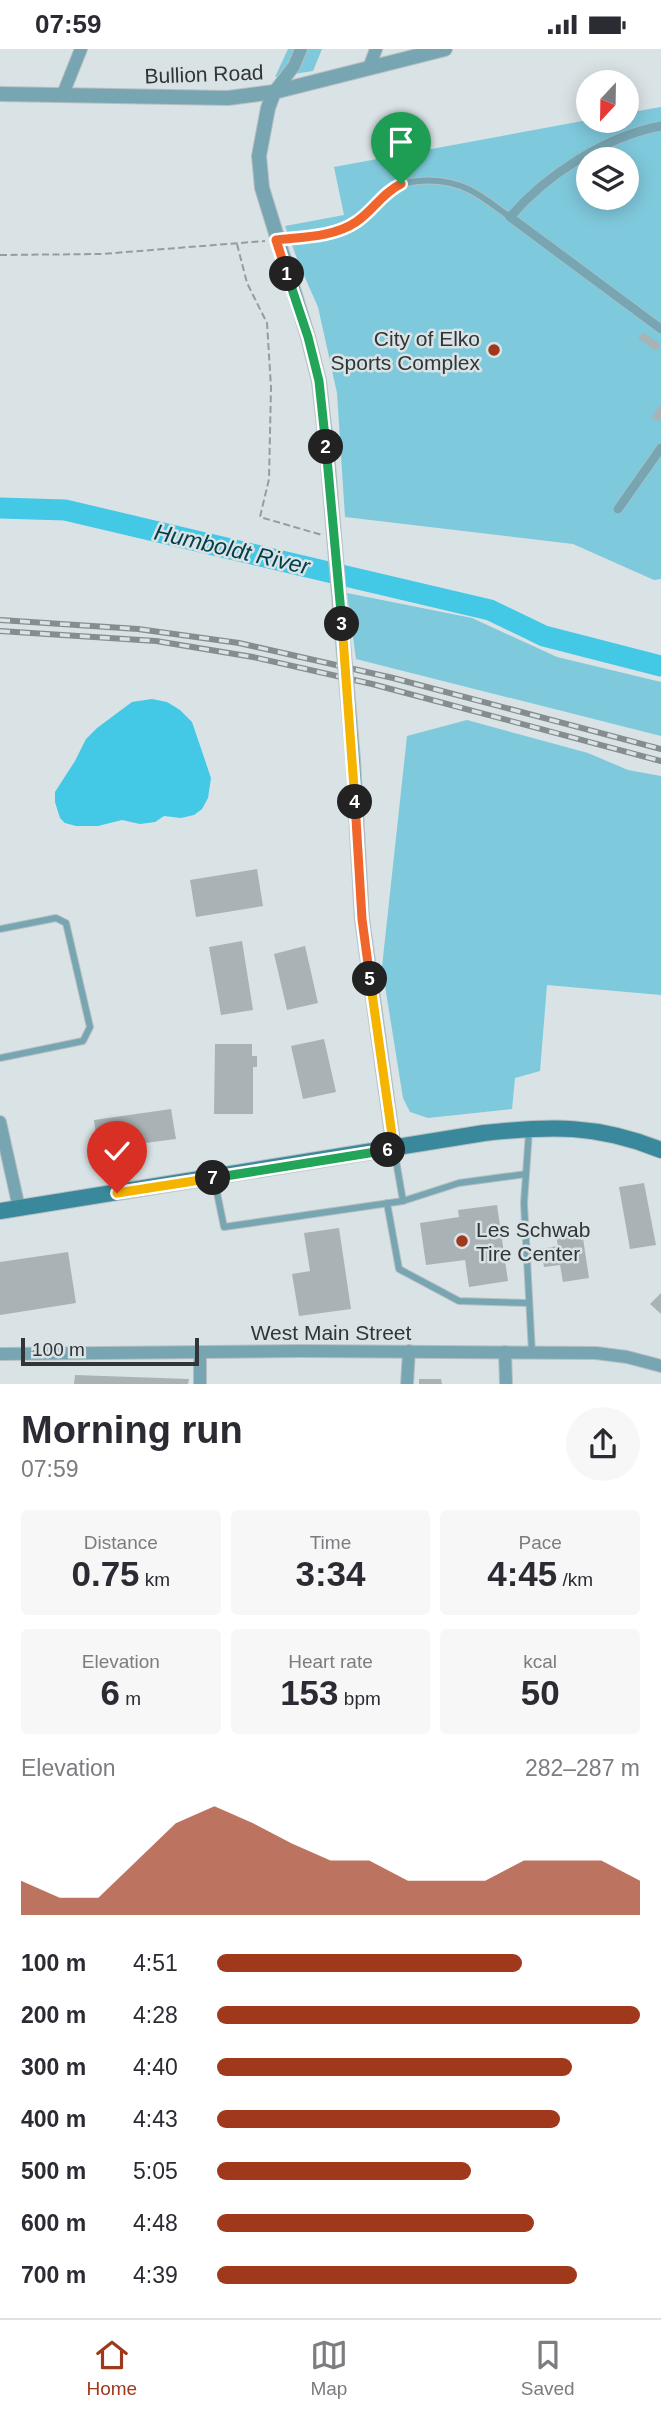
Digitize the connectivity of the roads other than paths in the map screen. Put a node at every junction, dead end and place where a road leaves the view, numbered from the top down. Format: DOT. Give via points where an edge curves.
graph roads {
  1 [pos="81,49"];
  2 [pos="301,49"];
  3 [pos="376,49"];
  4 [pos="445,49"];
  5 [pos="369,68"];
  6 [pos="274,92"];
  7 [pos="0,94"];
  8 [pos="62,95"];
  9 [pos="661,126"];
  10 [pos="510,217"];
  11 [pos="276,240"];
  12 [pos="661,329"];
  13 [pos="661,448"];
  14 [pos="618,509"];
  15 [pos="0,919"];
  16 [pos="1,928"];
  17 [pos="0,1058"];
  18 [pos="0,1122"];
  19 [pos="530,1129"];
  20 [pos="394,1149"];
  21 [pos="661,1150"];
  22 [pos="526,1174"];
  23 [pos="214,1178"];
  24 [pos="402,1201"];
  25 [pos="387,1203"];
  26 [pos="19,1208"];
  27 [pos="0,1211"];
  28 [pos="529,1303"];
  29 [pos="409,1351"];
  30 [pos="200,1352"];
  31 [pos="505,1352"];
  32 [pos="532,1353"];
  33 [pos="0,1354"];
  34 [pos="661,1366"];
  35 [pos="200,1384"];
  36 [pos="407,1384"];
  37 [pos="506,1384"];
  1 -- 8 [label="street"];
  2 -- 6 [label="street"];
  3 -- 5 [label="street"];
  4 -- 5 [label="street, Bullion Road"];
  5 -- 6 [label="street, Bullion Road"];
  6 -- 8 [label="street, Bullion Road" via="228,98"];
  6 -- 11 [label="street" via="259,156 261,188"];
  7 -- 8 [label="street, Bullion Road"];
  9 -- 10 [label="street" via="618,140 575,163 527,198"];
  10 -- 11 [label="lane" via="463,187 411,182 389,191 347,227"];
  10 -- 12 [label="street"];
  11 -- 20 [label="street, bridge" via="319,381 353,760 362,919"];
  13 -- 14 [label="street"];
  15 -- 16 [label="lane"];
  16 -- 17 [label="lane" via="57,918 66,923 90,1027 83,1041"];
  18 -- 26 [label="street"];
  19 -- 20 [label="main road"];
  19 -- 21 [label="main road" via="598,1132"];
  19 -- 22 [label="lane"];
  20 -- 23 [label="main road"];
  20 -- 24 [label="lane"];
  22 -- 24 [label="lane" via="459,1184"];
  22 -- 28 [label="lane"];
  23 -- 25 [label="lane" via="224,1227"];
  23 -- 26 [label="main road"];
  24 -- 25 [label="lane"];
  25 -- 28 [label="lane" via="399,1269 459,1301"];
  26 -- 27 [label="main road"];
  28 -- 32 [label="lane"];
  29 -- 30 [label="street, West Main Street"];
  29 -- 31 [label="street, West Main Street"];
  29 -- 36 [label="street"];
  30 -- 33 [label="street, West Main Street"];
  30 -- 35 [label="street"];
  31 -- 32 [label="street, West Main Street"];
  31 -- 37 [label="street"];
  32 -- 34 [label="street, West Main Street" via="596,1353"];
}
